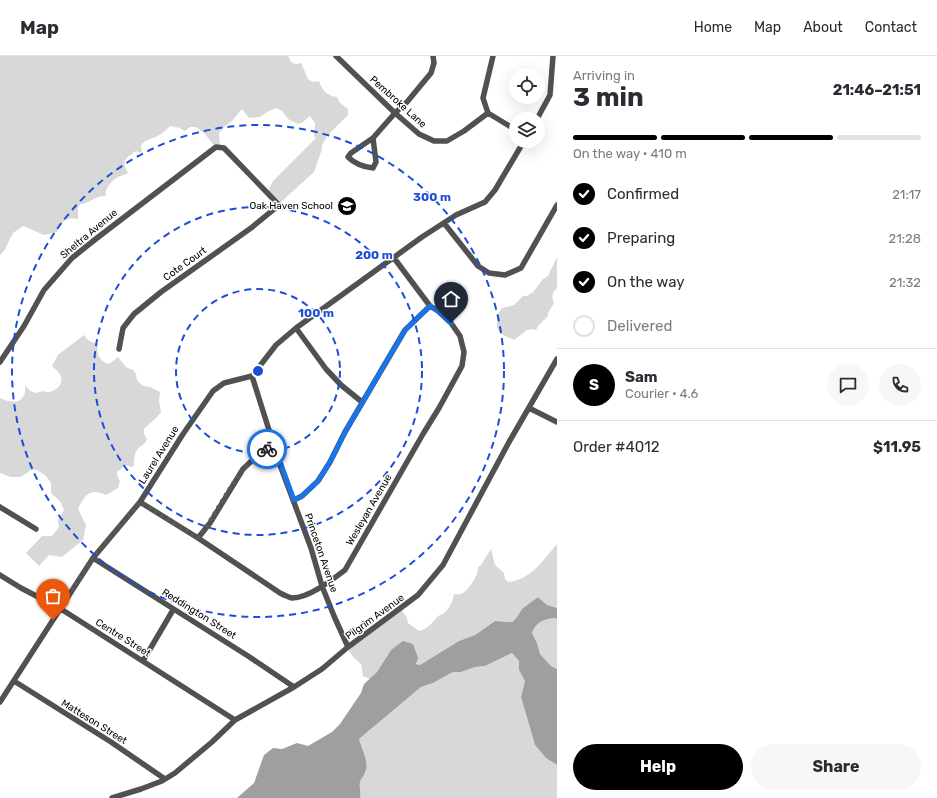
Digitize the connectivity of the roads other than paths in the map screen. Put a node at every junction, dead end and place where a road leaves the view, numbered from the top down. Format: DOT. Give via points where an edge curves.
graph roads {
  1 [pos="336,56"];
  2 [pos="433,56"];
  3 [pos="493,56"];
  4 [pos="553,56"];
  5 [pos="540,112"];
  6 [pos="395,113"];
  7 [pos="488,113"];
  8 [pos="509,126"];
  9 [pos="373,138"];
  10 [pos="520,148"];
  11 [pos="279,205"];
  12 [pos="557,205"];
  13 [pos="444,223"];
  14 [pos="394,258"];
  15 [pos="430,306"];
  16 [pos="296,328"];
  17 [pos="119,349"];
  18 [pos="557,359"];
  19 [pos="0,362"];
  20 [pos="252,376"];
  21 [pos="362,402"];
  22 [pos="529,408"];
  23 [pos="557,422"];
  24 [pos="274,445"];
  25 [pos="294,500"];
  26 [pos="140,502"];
  27 [pos="0,507"];
  28 [pos="36,529"];
  29 [pos="198,538"];
  30 [pos="93,558"];
  31 [pos="0,575"];
  32 [pos="322,586"];
  33 [pos="60,609"];
  34 [pos="173,610"];
  35 [pos="348,647"];
  36 [pos="143,661"];
  37 [pos="14,681"];
  38 [pos="294,687"];
  39 [pos="0,702"];
  40 [pos="235,720"];
  41 [pos="165,779"];
  42 [pos="112,798"];
  1 -- 6 [label="street, Pembroke Lane"];
  2 -- 6 [label="street" via="431,73"];
  3 -- 7 [label="street" via="483,98"];
  4 -- 5 [label="street" via="550,96"];
  6 -- 7 [label="street, Pembroke Lane" via="419,134 434,141 447,141"];
  6 -- 9 [label="street"];
  7 -- 8 [label="street"];
  9 -- 9 [label="street" via="376,162 373,168 353,162 348,157"];
  10 -- 13 [label="street" via="485,202"];
  11 -- 17 [label="street, Cote Court" via="134,314 123,328"];
  11 -- 19 [label="street, Sheltra Avenue" via="224,148 216,148 72,258 44,290"];
  12 -- 13 [label="street" via="521,268 505,275 490,273 478,266"];
  13 -- 14 [label="street"];
  14 -- 15 [label="street, Wesleyan Avenue"];
  14 -- 16 [label="street"];
  15 -- 21 [label="street" via="405,330"];
  15 -- 32 [label="street, Wesleyan Avenue" via="451,323 460,336 464,352 462,366 345,570"];
  16 -- 20 [label="street" via="276,345"];
  16 -- 21 [label="street" via="341,386"];
  18 -- 22 [label="street, Pilgrim Avenue"];
  20 -- 24 [label="street, Princeton Avenue"];
  20 -- 26 [label="street, Laurel Avenue" via="224,383 213,391"];
  21 -- 25 [label="street" via="318,481"];
  22 -- 23 [label="street"];
  22 -- 35 [label="street, Pilgrim Avenue" via="450,553 433,577 418,595"];
  24 -- 25 [label="street, Princeton Avenue"];
  24 -- 29 [label="street" via="259,454 243,469"];
  25 -- 32 [label="street, Princeton Avenue"];
  26 -- 29 [label="street, Wesleyan Avenue"];
  26 -- 30 [label="street, Laurel Avenue"];
  27 -- 28 [label="street"];
  29 -- 32 [label="street, Wesleyan Avenue" via="280,594 292,598 306,595"];
  30 -- 33 [label="street, Laurel Avenue"];
  30 -- 34 [label="street, Reddington Street"];
  31 -- 33 [label="street, Centre Street"];
  32 -- 35 [label="street, Princeton Avenue"];
  33 -- 36 [label="street, Centre Street"];
  33 -- 37 [label="street, Laurel Avenue"];
  34 -- 36 [label="street"];
  34 -- 38 [label="street, Reddington Street"];
  35 -- 38 [label="street, Pilgrim Avenue" via="322,669"];
  36 -- 40 [label="street, Centre Street"];
  37 -- 39 [label="street, Laurel Avenue"];
  37 -- 41 [label="street, Matteson Street"];
  38 -- 40 [label="street, Pilgrim Avenue"];
  40 -- 41 [label="street, Pilgrim Avenue"];
  41 -- 42 [label="street, Pilgrim Avenue"];
}
